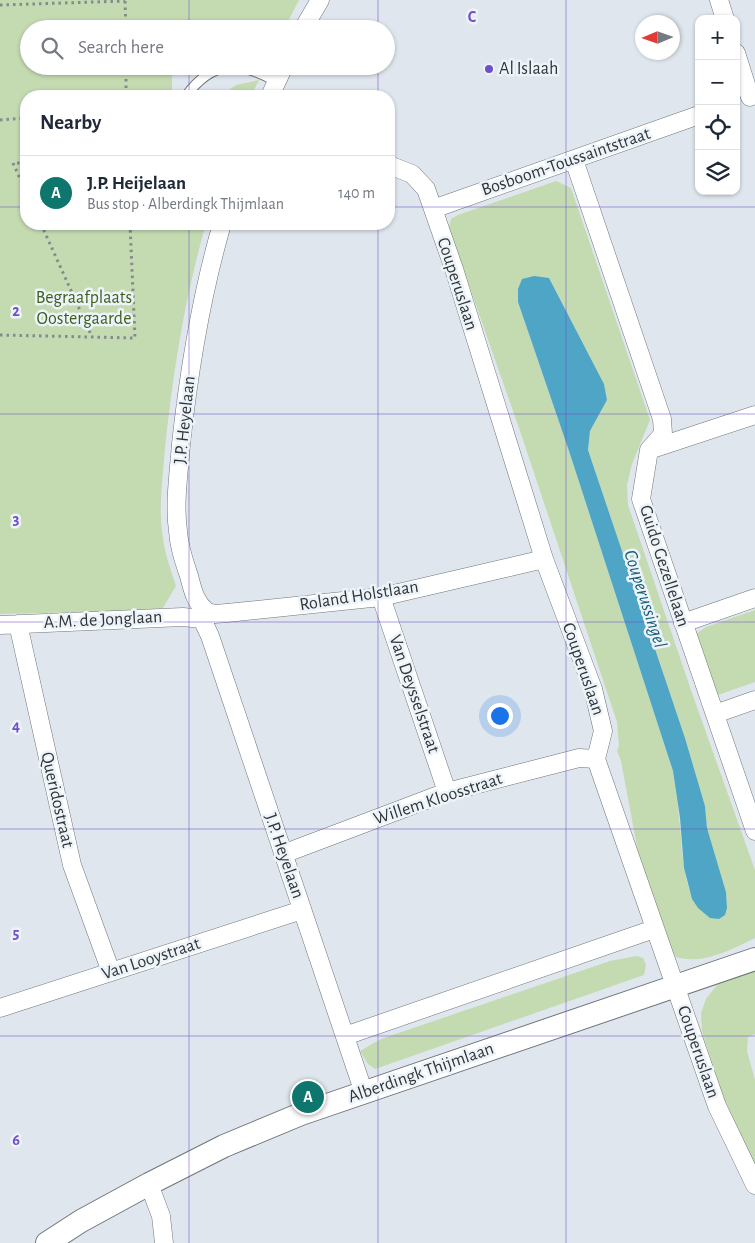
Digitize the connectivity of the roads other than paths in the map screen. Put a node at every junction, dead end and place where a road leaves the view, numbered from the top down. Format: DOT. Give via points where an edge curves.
graph roads {
  1 [pos="320,0"];
  2 [pos="719,0"];
  3 [pos="724,15"];
  4 [pos="308,20"];
  5 [pos="738,60"];
  6 [pos="208,75"];
  7 [pos="265,75"];
  8 [pos="277,81"];
  9 [pos="190,90"];
  10 [pos="747,98"];
  11 [pos="695,116"];
  12 [pos="574,160"];
  13 [pos="395,168"];
  14 [pos="433,209"];
  15 [pos="220,230"];
  16 [pos="755,415"];
  17 [pos="649,450"];
  18 [pos="544,559"];
  19 [pos="381,597"];
  20 [pos="755,598"];
  21 [pos="204,616"];
  22 [pos="683,622"];
  23 [pos="18,624"];
  24 [pos="0,625"];
  25 [pos="755,700"];
  26 [pos="714,714"];
  27 [pos="596,759"];
  28 [pos="447,792"];
  29 [pos="755,831"];
  30 [pos="283,854"];
  31 [pos="302,910"];
  32 [pos="654,929"];
  33 [pos="755,959"];
  34 [pos="111,972"];
  35 [pos="675,986"];
  36 [pos="0,1008"];
  37 [pos="345,1036"];
  38 [pos="364,1093"];
  39 [pos="149,1184"];
  40 [pos="755,1185"];
  41 [pos="47,1243"];
  42 [pos="164,1243"];
  1 -- 4 [label="street"];
  2 -- 3 [label="street"];
  5 -- 10 [label="street"];
  6 -- 9 [label="lane"];
  7 -- 8 [label="lane"];
  11 -- 12 [label="street, Bosboom-Toussaintstraat"];
  12 -- 14 [label="street, Bosboom-Toussaintstraat"];
  12 -- 17 [label="street, Guido Gezellelaan" via="662,419 663,434"];
  13 -- 14 [label="street, Couperuslaan" via="412,174 426,189"];
  14 -- 18 [label="street, Couperuslaan"];
  15 -- 21 [label="street, J.P. Heyelaan" via="191,365 177,510 181,549"];
  16 -- 17 [label="street"];
  17 -- 22 [label="street, Guido Gezellelaan" via="641,499"];
  18 -- 19 [label="street, Roland Holstlaan"];
  18 -- 27 [label="street, Couperuslaan" via="593,689 603,731"];
  19 -- 21 [label="street, Roland Holstlaan"];
  19 -- 28 [label="street, Van Deysselstraat"];
  20 -- 22 [label="street"];
  21 -- 23 [label="street, A.M. de Jonglaan"];
  21 -- 30 [label="street, J.P. Heyelaan"];
  22 -- 26 [label="street, Guido Gezellelaan"];
  23 -- 24 [label="street, A.M. de Jonglaan"];
  23 -- 34 [label="street, Queridostraat" via="72,865"];
  25 -- 26 [label="street"];
  26 -- 29 [label="street, Guido Gezellelaan"];
  27 -- 28 [label="street, Willem Kloosstraat" via="579,758"];
  27 -- 32 [label="street, Couperuslaan"];
  28 -- 30 [label="street, Willem Kloosstraat"];
  30 -- 31 [label="street, J.P. Heyelaan"];
  31 -- 34 [label="street, Van Looystraat"];
  31 -- 37 [label="street, J.P. Heyelaan"];
  32 -- 35 [label="street, Couperuslaan"];
  32 -- 37 [label="street"];
  33 -- 35 [label="street, Alberdingk Thijmlaan"];
  34 -- 36 [label="street, Van Looystraat"];
  35 -- 38 [label="street, Alberdingk Thijmlaan"];
  35 -- 40 [label="street, Couperuslaan" via="717,1106"];
  37 -- 38 [label="street, J.P. Heyelaan"];
  38 -- 39 [label="street, Alberdingk Thijmlaan" via="301,1114 224,1146"];
  39 -- 41 [label="street, Alberdingk Thijmlaan"];
  39 -- 42 [label="street" via="161,1216"];
}
